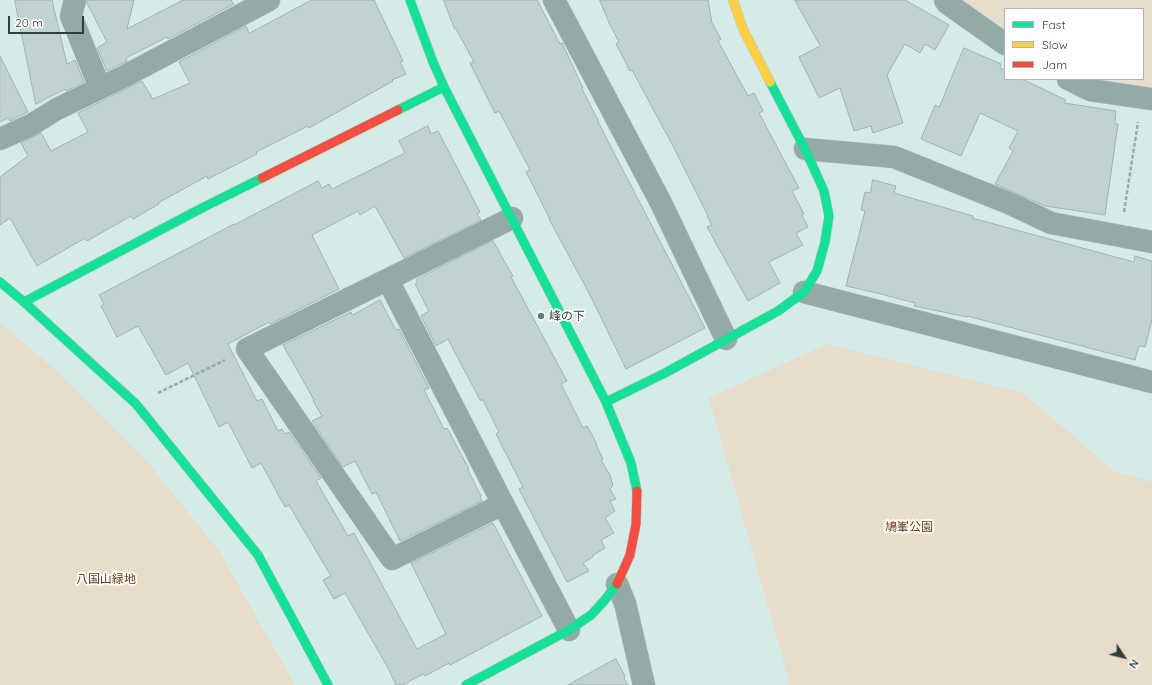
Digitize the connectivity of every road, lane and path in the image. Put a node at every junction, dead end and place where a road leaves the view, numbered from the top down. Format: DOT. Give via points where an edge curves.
graph roads {
  1 [pos="75,0"];
  2 [pos="410,0"];
  3 [pos="554,0"];
  4 [pos="733,0"];
  5 [pos="945,0"];
  6 [pos="263,1"];
  7 [pos="1004,43"];
  8 [pos="1070,80"];
  9 [pos="444,87"];
  10 [pos="100,88"];
  11 [pos="1147,98"];
  12 [pos="0,139"];
  13 [pos="805,148"];
  14 [pos="512,218"];
  15 [pos="1120,236"];
  16 [pos="1152,242"];
  17 [pos="388,280"];
  18 [pos="0,282"];
  19 [pos="804,292"];
  20 [pos="24,302"];
  21 [pos="726,339"];
  22 [pos="247,349"];
  23 [pos="1152,382"];
  24 [pos="154,395"];
  25 [pos="606,402"];
  26 [pos="503,504"];
  27 [pos="617,584"];
  28 [pos="569,630"];
  29 [pos="328,685"];
  30 [pos="466,685"];
  31 [pos="644,685"];
  1 -- 10 [label="street" via="71,16"];
  2 -- 9 [label="street"];
  3 -- 21 [label="street" via="661,203"];
  4 -- 13 [label="street" via="743,29"];
  5 -- 7 [label="street"];
  6 -- 10 [label="street"];
  8 -- 11 [label="street" via="1090,90"];
  9 -- 14 [label="street"];
  9 -- 20 [label="street" via="200,209"];
  10 -- 12 [label="street"];
  11 -- 15 [label="path"];
  13 -- 15 [label="street" via="894,157 1011,204 1051,223"];
  13 -- 19 [label="street" via="824,191 829,216 817,271"];
  14 -- 17 [label="street"];
  14 -- 25 [label="street"];
  15 -- 16 [label="street"];
  17 -- 22 [label="street"];
  17 -- 26 [label="street"];
  18 -- 20 [label="street"];
  19 -- 21 [label="street" via="778,311"];
  19 -- 23 [label="street"];
  20 -- 29 [label="street" via="136,404 258,555"];
  21 -- 25 [label="street"];
  22 -- 24 [label="path"];
  22 -- 26 [label="street" via="392,559"];
  25 -- 27 [label="street" via="631,463 638,490 636,524 630,555"];
  26 -- 28 [label="street"];
  27 -- 28 [label="street" via="591,615"];
  27 -- 31 [label="street" via="625,603"];
  28 -- 30 [label="street"];
}
